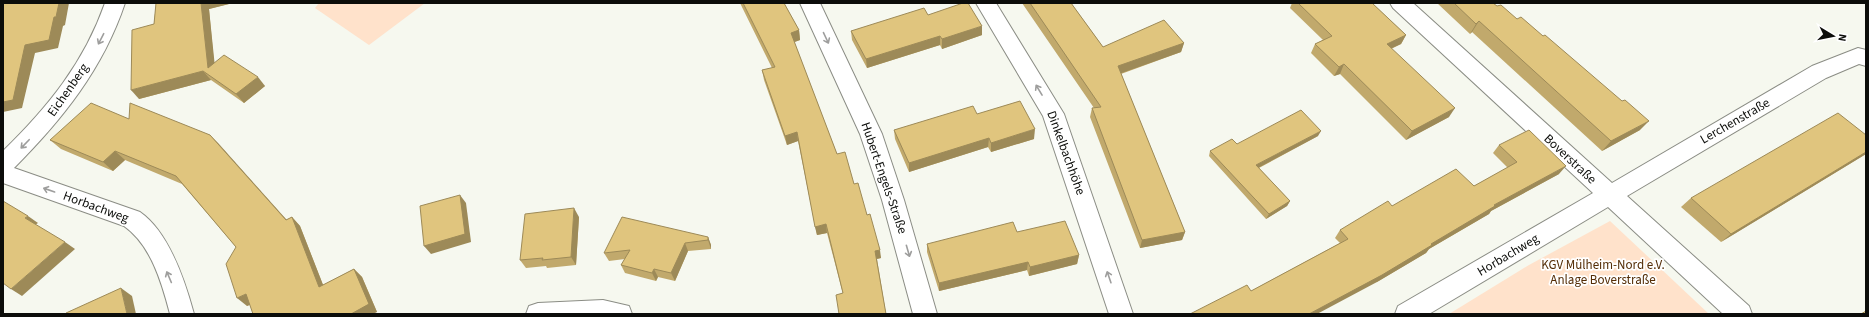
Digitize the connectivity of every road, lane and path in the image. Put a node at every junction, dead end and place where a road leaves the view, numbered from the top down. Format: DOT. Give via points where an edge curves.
graph roads {
  1 [pos="115,3"];
  2 [pos="810,3"];
  3 [pos="986,3"];
  4 [pos="1400,3"];
  5 [pos="1866,58"];
  6 [pos="3,165"];
  7 [pos="3,174"];
  8 [pos="1608,195"];
  9 [pos="182,314"];
  10 [pos="538,314"];
  11 [pos="620,314"];
  12 [pos="925,314"];
  13 [pos="1121,314"];
  14 [pos="1407,314"];
  15 [pos="1740,314"];
  1 -- 6 [label="street, Eichenberg, one-way" via="102,39 65,98"];
  2 -- 12 [label="street, Hubert-Engels-Straße, one-way" via="871,134 896,207"];
  13 -- 3 [label="street, Dinkelbachhöhe, one-way" via="1053,114"];
  4 -- 8 [label="street, Boverstraße"];
  5 -- 8 [label="street, Lerchenstraße" via="1858,56 1819,72"];
  9 -- 7 [label="street, Horbachweg, one-way" via="162,261 143,228 132,219"];
  8 -- 14 [label="street, Horbachweg"];
  8 -- 15 [label="street, Boverstraße"];
  10 -- 11 [label="street" via="603,311"];
}
